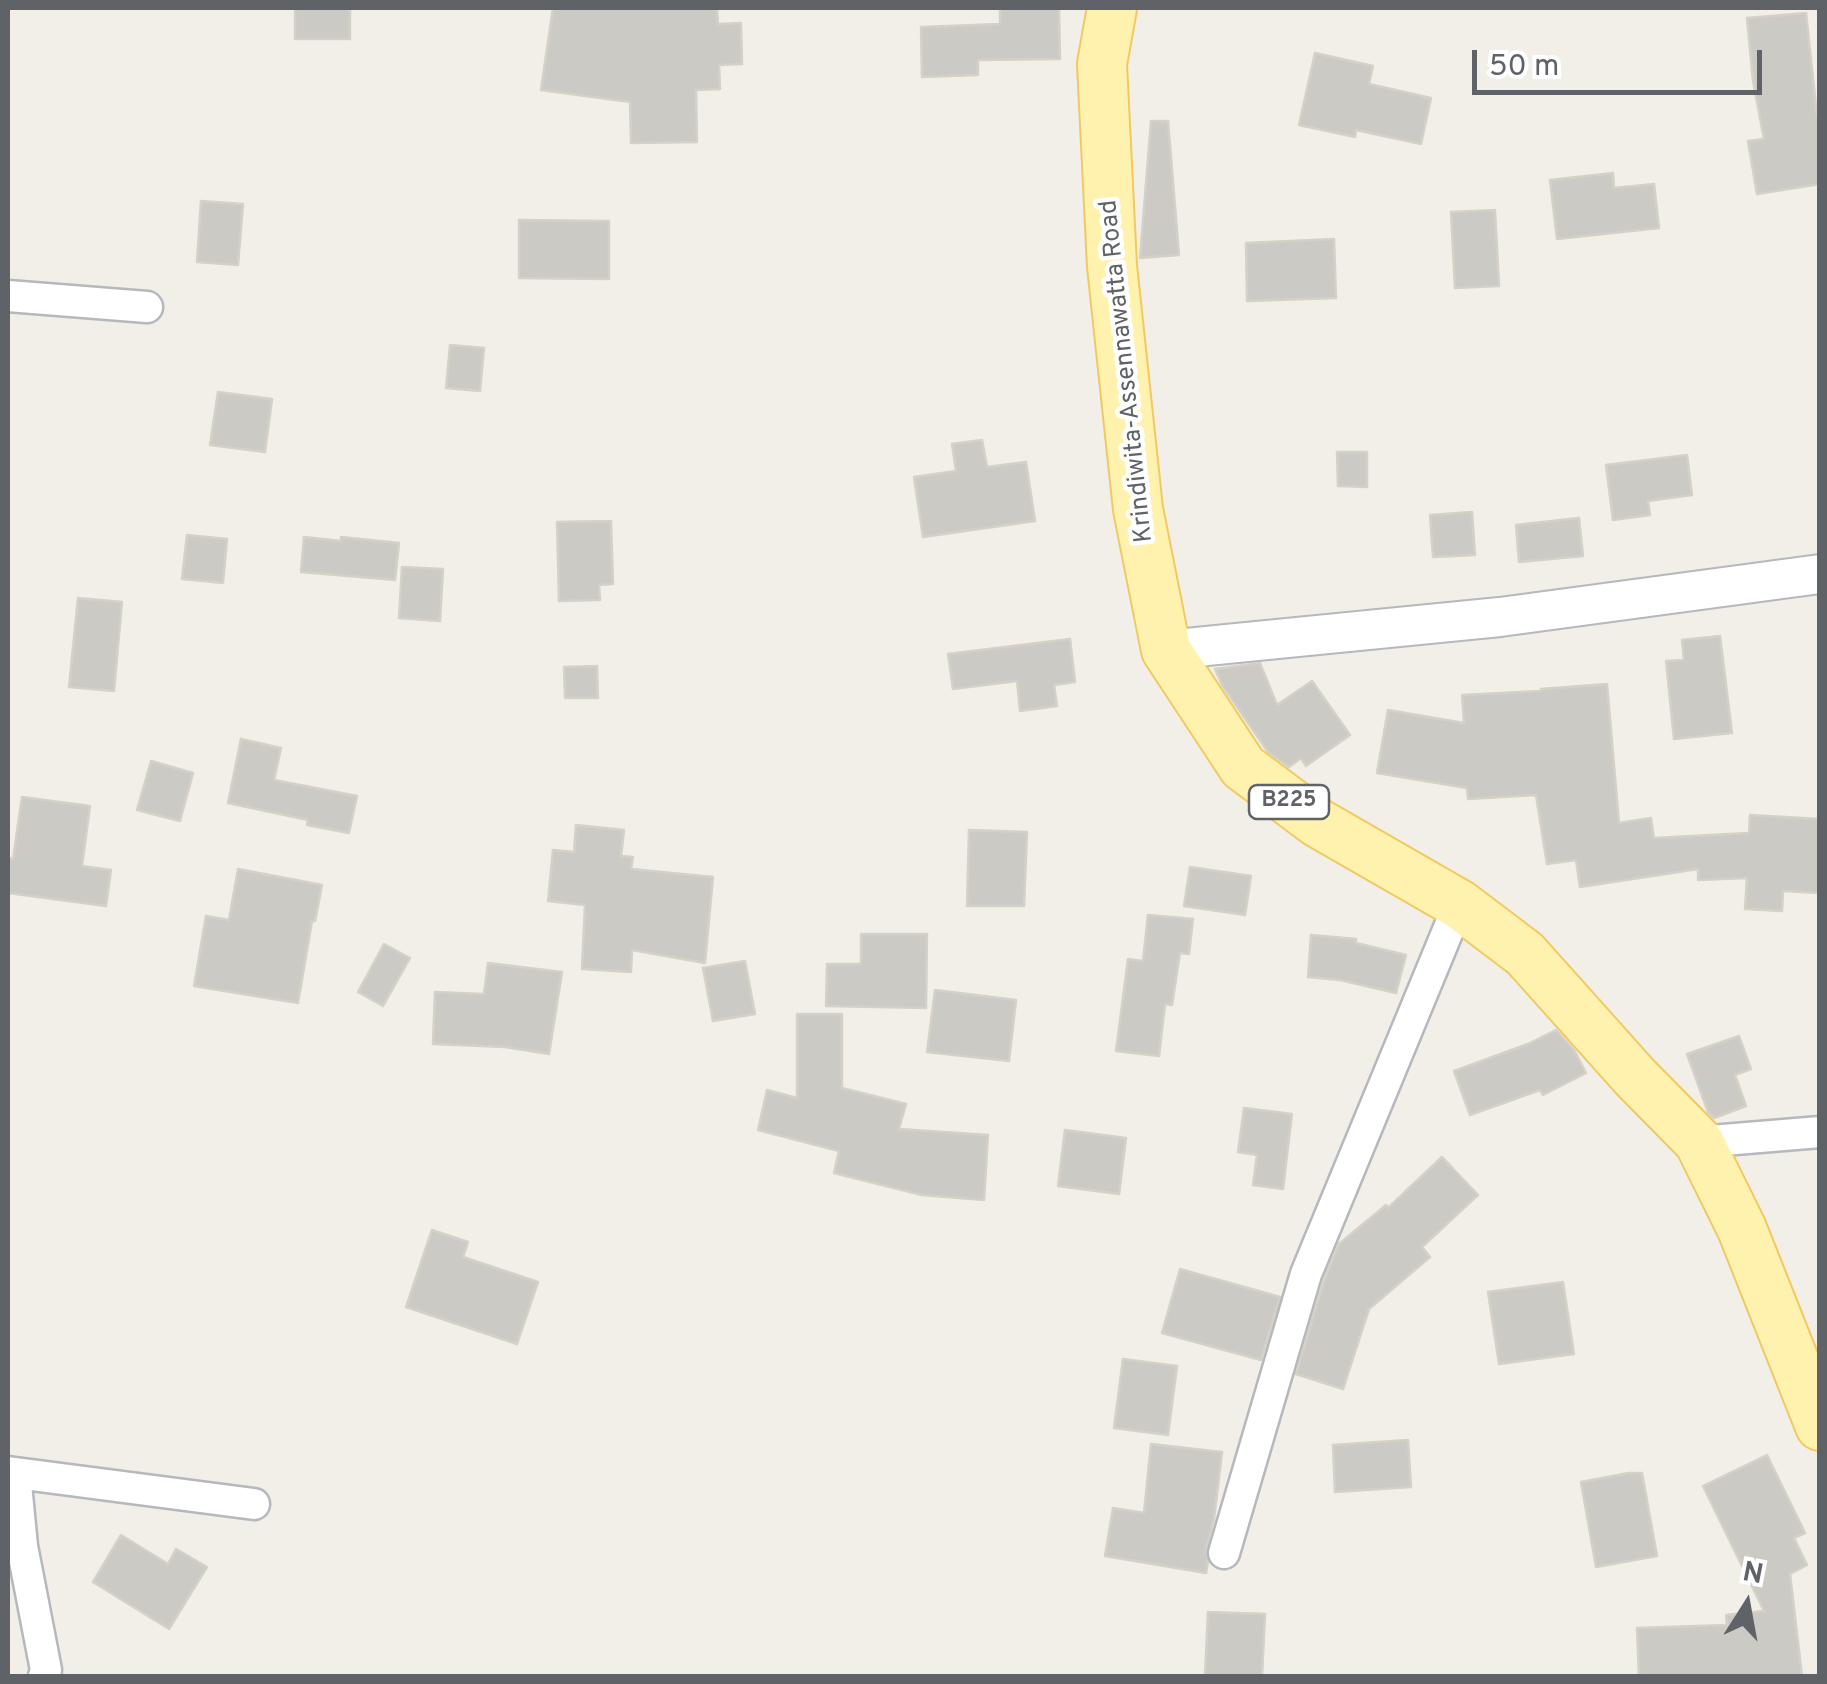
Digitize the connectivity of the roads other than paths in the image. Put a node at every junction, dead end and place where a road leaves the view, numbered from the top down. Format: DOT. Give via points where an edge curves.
graph roads {
  1 [pos="1112,8"];
  2 [pos="8,296"];
  3 [pos="147,307"];
  4 [pos="1820,574"];
  5 [pos="1166,650"];
  6 [pos="1459,904"];
  7 [pos="1820,1132"];
  8 [pos="1699,1142"];
  9 [pos="1820,1426"];
  10 [pos="11,1472"];
  11 [pos="254,1504"];
  12 [pos="1224,1553"];
  13 [pos="44,1676"];
  1 -- 5 [label="main road, Krindiwita-Assennawatta Road / B225" via="1102,64 1112,266 1138,508"];
  2 -- 3 [label="street"];
  4 -- 5 [label="street" via="1500,617"];
  5 -- 6 [label="main road, Krindiwita-Assennawatta Road / B225" via="1242,767 1318,822"];
  6 -- 8 [label="main road, Krindiwita-Assennawatta Road / B225" via="1525,954"];
  6 -- 12 [label="street" via="1306,1274"];
  7 -- 8 [label="street"];
  8 -- 9 [label="main road, Krindiwita-Assennawatta Road / B225" via="1742,1230"];
  10 -- 11 [label="street"];
  10 -- 13 [label="street"];
}
